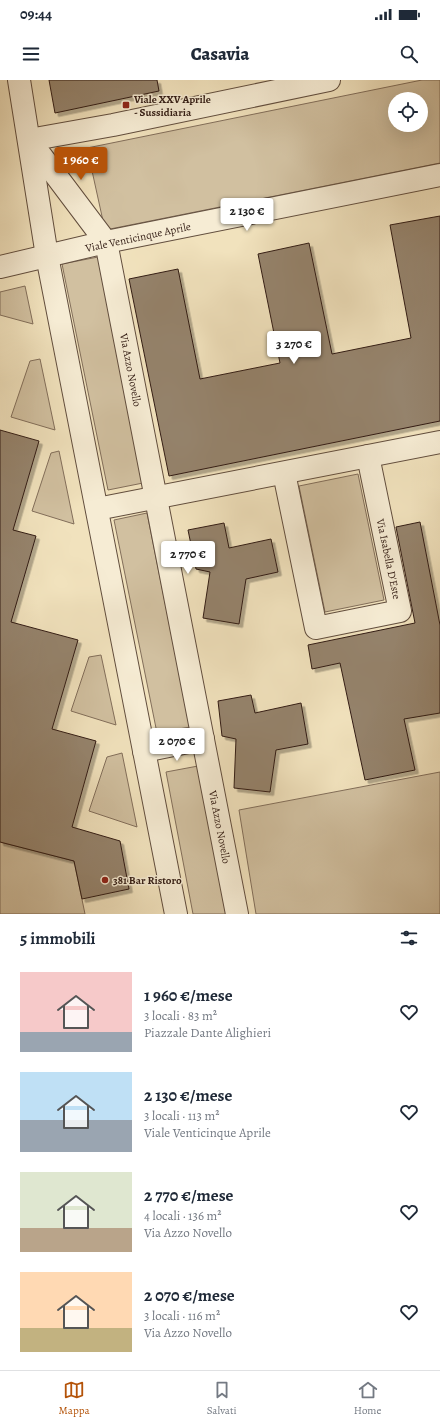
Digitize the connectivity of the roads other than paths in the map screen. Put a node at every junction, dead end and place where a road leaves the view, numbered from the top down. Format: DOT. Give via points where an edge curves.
graph roads {
  1 [pos="20,80"];
  2 [pos="329,80"];
  3 [pos="29,140"];
  4 [pos="440,176"];
  5 [pos="106,242"];
  6 [pos="47,256"];
  7 [pos="0,267"];
  8 [pos="440,442"];
  9 [pos="368,456"];
  10 [pos="284,473"];
  11 [pos="156,498"];
  12 [pos="97,509"];
  13 [pos="203,739"];
  14 [pos="144,752"];
  15 [pos="176,914"];
  16 [pos="237,914"];
  1 -- 3 [label="street"];
  2 -- 3 [label="street"];
  3 -- 5 [label="street"];
  3 -- 6 [label="street"];
  4 -- 5 [label="street, Viale Venticinque Aprile"];
  5 -- 6 [label="street, Viale Venticinque Aprile"];
  5 -- 11 [label="street, Via Azzo Novello"];
  6 -- 7 [label="street, Viale Venticinque Aprile"];
  6 -- 12 [label="street"];
  8 -- 9 [label="street"];
  9 -- 10 [label="street"];
  9 -- 10 [label="street, Via Isabella D'Este" via="400,611 316,628"];
  10 -- 11 [label="street"];
  11 -- 12 [label="street"];
  11 -- 13 [label="street, Via Azzo Novello"];
  12 -- 14 [label="street"];
  13 -- 14 [label="street"];
  13 -- 16 [label="street, Via Azzo Novello"];
  14 -- 15 [label="street"];
}
